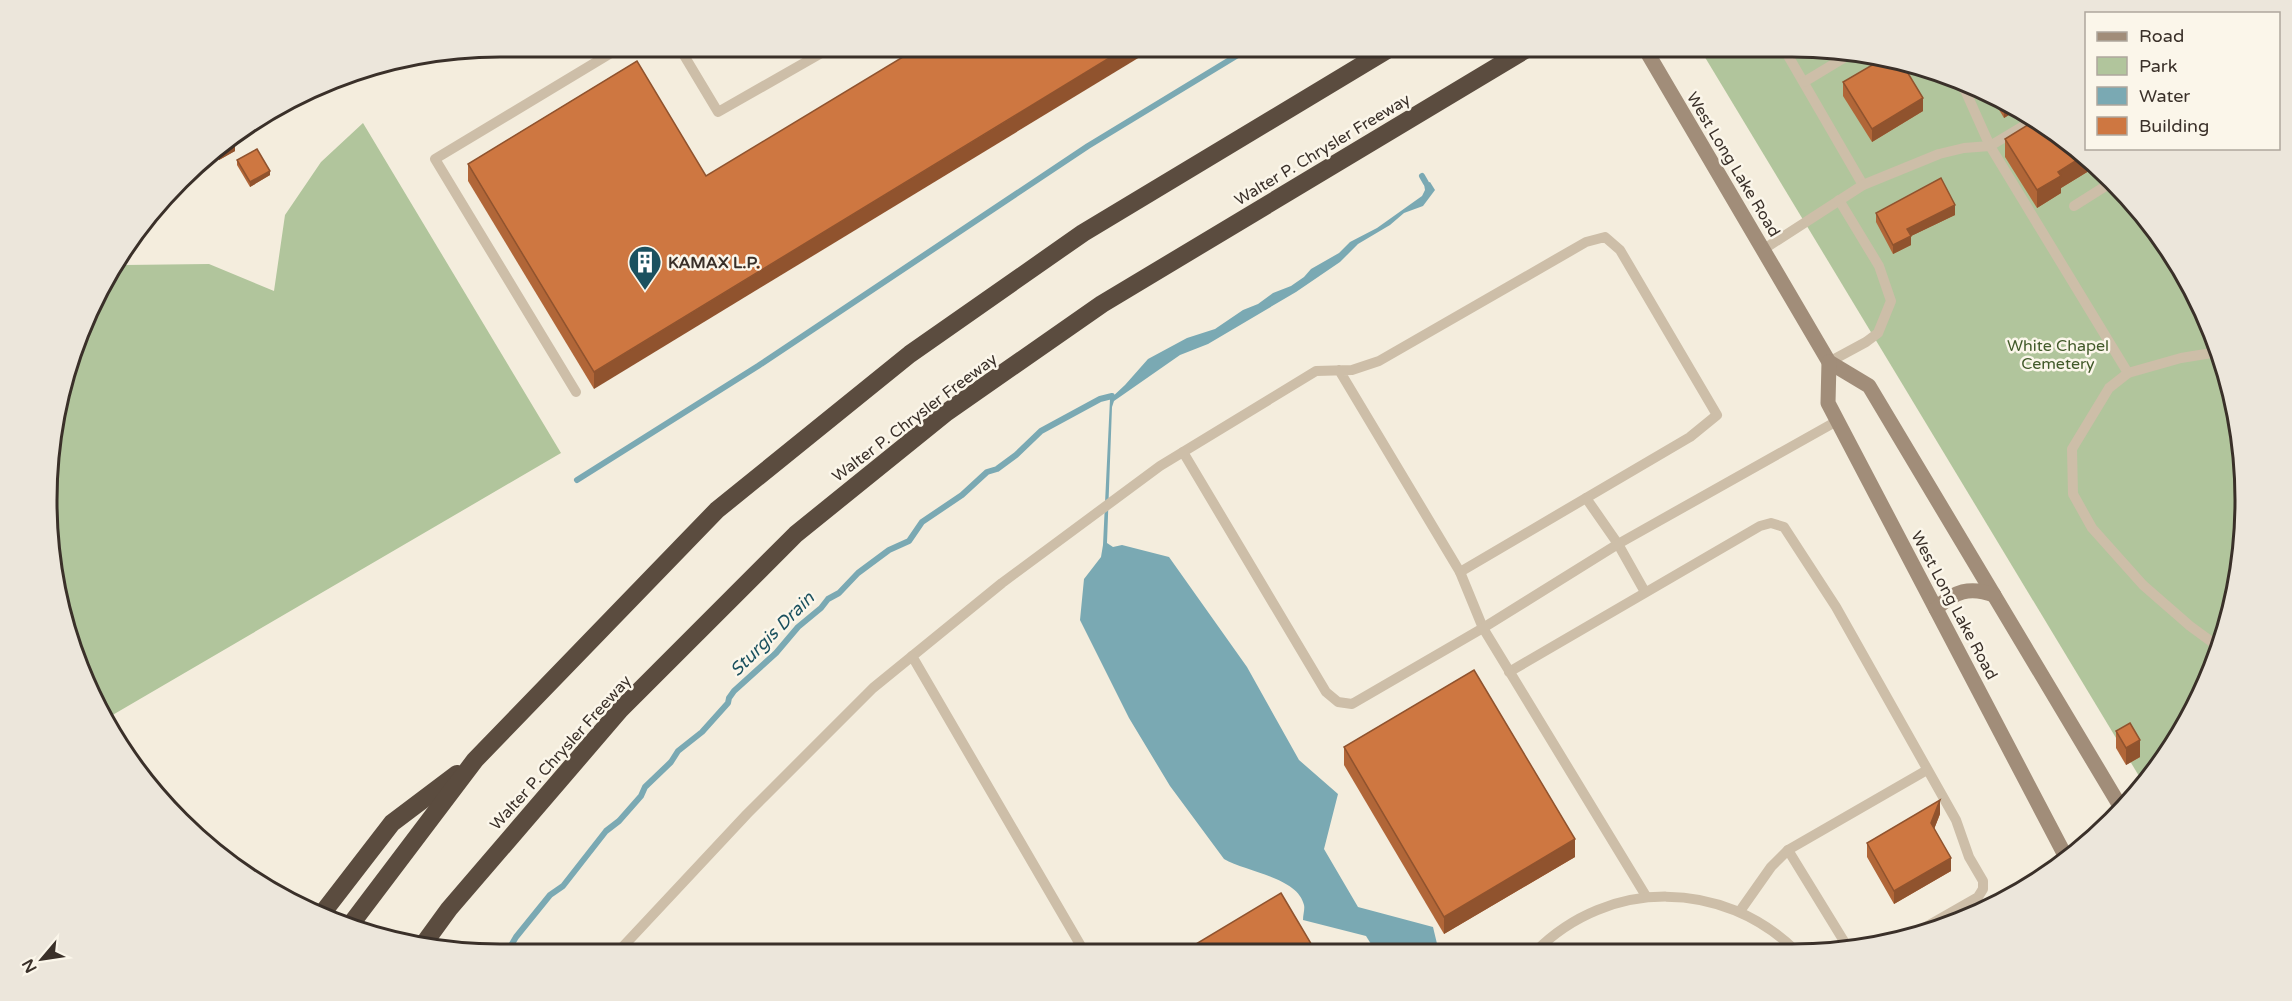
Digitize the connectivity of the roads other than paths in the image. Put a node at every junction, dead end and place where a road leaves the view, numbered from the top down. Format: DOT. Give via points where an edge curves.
graph roads {
  1 [pos="603,57"];
  2 [pos="686,57"];
  3 [pos="813,57"];
  4 [pos="1374,57"];
  5 [pos="1512,57"];
  6 [pos="1651,57"];
  7 [pos="1789,57"];
  8 [pos="1840,60"];
  9 [pos="1804,82"];
  10 [pos="1971,95"];
  11 [pos="2026,124"];
  12 [pos="1990,146"];
  13 [pos="1863,185"];
  14 [pos="2105,187"];
  15 [pos="1839,200"];
  16 [pos="2074,206"];
  17 [pos="1764,249"];
  18 [pos="2209,353"];
  19 [pos="1829,362"];
  20 [pos="1339,370"];
  21 [pos="2128,373"];
  22 [pos="576,392"];
  23 [pos="1837,421"];
  24 [pos="1183,452"];
  25 [pos="1586,498"];
  26 [pos="1618,544"];
  27 [pos="1460,572"];
  28 [pos="1645,592"];
  29 [pos="1994,595"];
  30 [pos="1936,609"];
  31 [pos="1483,628"];
  32 [pos="2212,641"];
  33 [pos="912,656"];
  34 [pos="1509,672"];
  35 [pos="475,760"];
  36 [pos="1927,770"];
  37 [pos="2117,801"];
  38 [pos="2054,834"];
  39 [pos="2068,846"];
  40 [pos="1788,850"];
  41 [pos="2063,851"];
  42 [pos="1646,896"];
  43 [pos="326,908"];
  44 [pos="1740,912"];
  45 [pos="1945,916"];
  46 [pos="355,919"];
  47 [pos="428,937"];
  48 [pos="1844,941"];
  49 [pos="625,944"];
  50 [pos="1080,944"];
  51 [pos="1544,944"];
  52 [pos="1789,944"];
  1 -- 22 [label="lane" via="435,159"];
  2 -- 3 [label="lane" via="718,112"];
  4 -- 35 [label="highway" via="1083,232 910,354 717,510"];
  5 -- 47 [label="highway, Walter P. Chrysler Freeway" via="1102,304 947,412 813,520 620,710"];
  6 -- 17 [label="main road, West Long Lake Road"];
  7 -- 9 [label="lane"];
  8 -- 9 [label="lane"];
  9 -- 13 [label="lane"];
  10 -- 12 [label="lane"];
  11 -- 12 [label="lane"];
  12 -- 13 [label="lane" via="1939,154"];
  12 -- 21 [label="lane"];
  13 -- 15 [label="lane"];
  14 -- 16 [label="lane"];
  15 -- 17 [label="lane"];
  15 -- 19 [label="lane" via="1879,266 1891,301 1878,333"];
  17 -- 19 [label="main road, West Long Lake Road"];
  18 -- 21 [label="lane"];
  19 -- 23 [label="main road, West Long Lake Road" via="1827,403"];
  19 -- 29 [label="main road, West Long Lake Road" via="1869,386"];
  20 -- 24 [label="lane" via="1316,370"];
  20 -- 25 [label="lane" via="1379,361 1587,242 1605,237 1620,250 1717,415 1690,437"];
  20 -- 27 [label="lane"];
  21 -- 32 [label="lane" via="2109,388 2072,449 2073,494 2092,528 2143,585"];
  23 -- 26 [label="lane"];
  23 -- 30 [label="main road, West Long Lake Road"];
  24 -- 31 [label="lane" via="1326,692 1338,702 1352,704"];
  24 -- 33 [label="lane" via="1002,583"];
  25 -- 26 [label="lane"];
  25 -- 27 [label="lane"];
  26 -- 28 [label="lane"];
  26 -- 31 [label="lane"];
  27 -- 31 [label="lane"];
  28 -- 34 [label="lane"];
  28 -- 36 [label="lane" via="1760,526 1771,523 1784,527 1836,607"];
  29 -- 30 [label="main road" via="1969,589 1957,592"];
  29 -- 37 [label="main road, West Long Lake Road"];
  30 -- 38 [label="main road, West Long Lake Road"];
  31 -- 34 [label="lane"];
  33 -- 49 [label="lane" via="873,688 747,814"];
  33 -- 50 [label="lane"];
  34 -- 42 [label="lane"];
  35 -- 43 [label="highway" via="392,823"];
  35 -- 46 [label="highway"];
  36 -- 40 [label="lane"];
  36 -- 45 [label="lane" via="1956,820 1969,857 1983,881 1978,897"];
  38 -- 39 [label="main road"];
  38 -- 41 [label="main road, West Long Lake Road"];
  40 -- 44 [label="lane" via="1771,867"];
  40 -- 48 [label="lane"];
  42 -- 44 [label="lane" via="1680,896"];
  42 -- 51 [label="lane" via="1611,904 1587,915"];
  44 -- 52 [label="lane" via="1778,933"];
}
